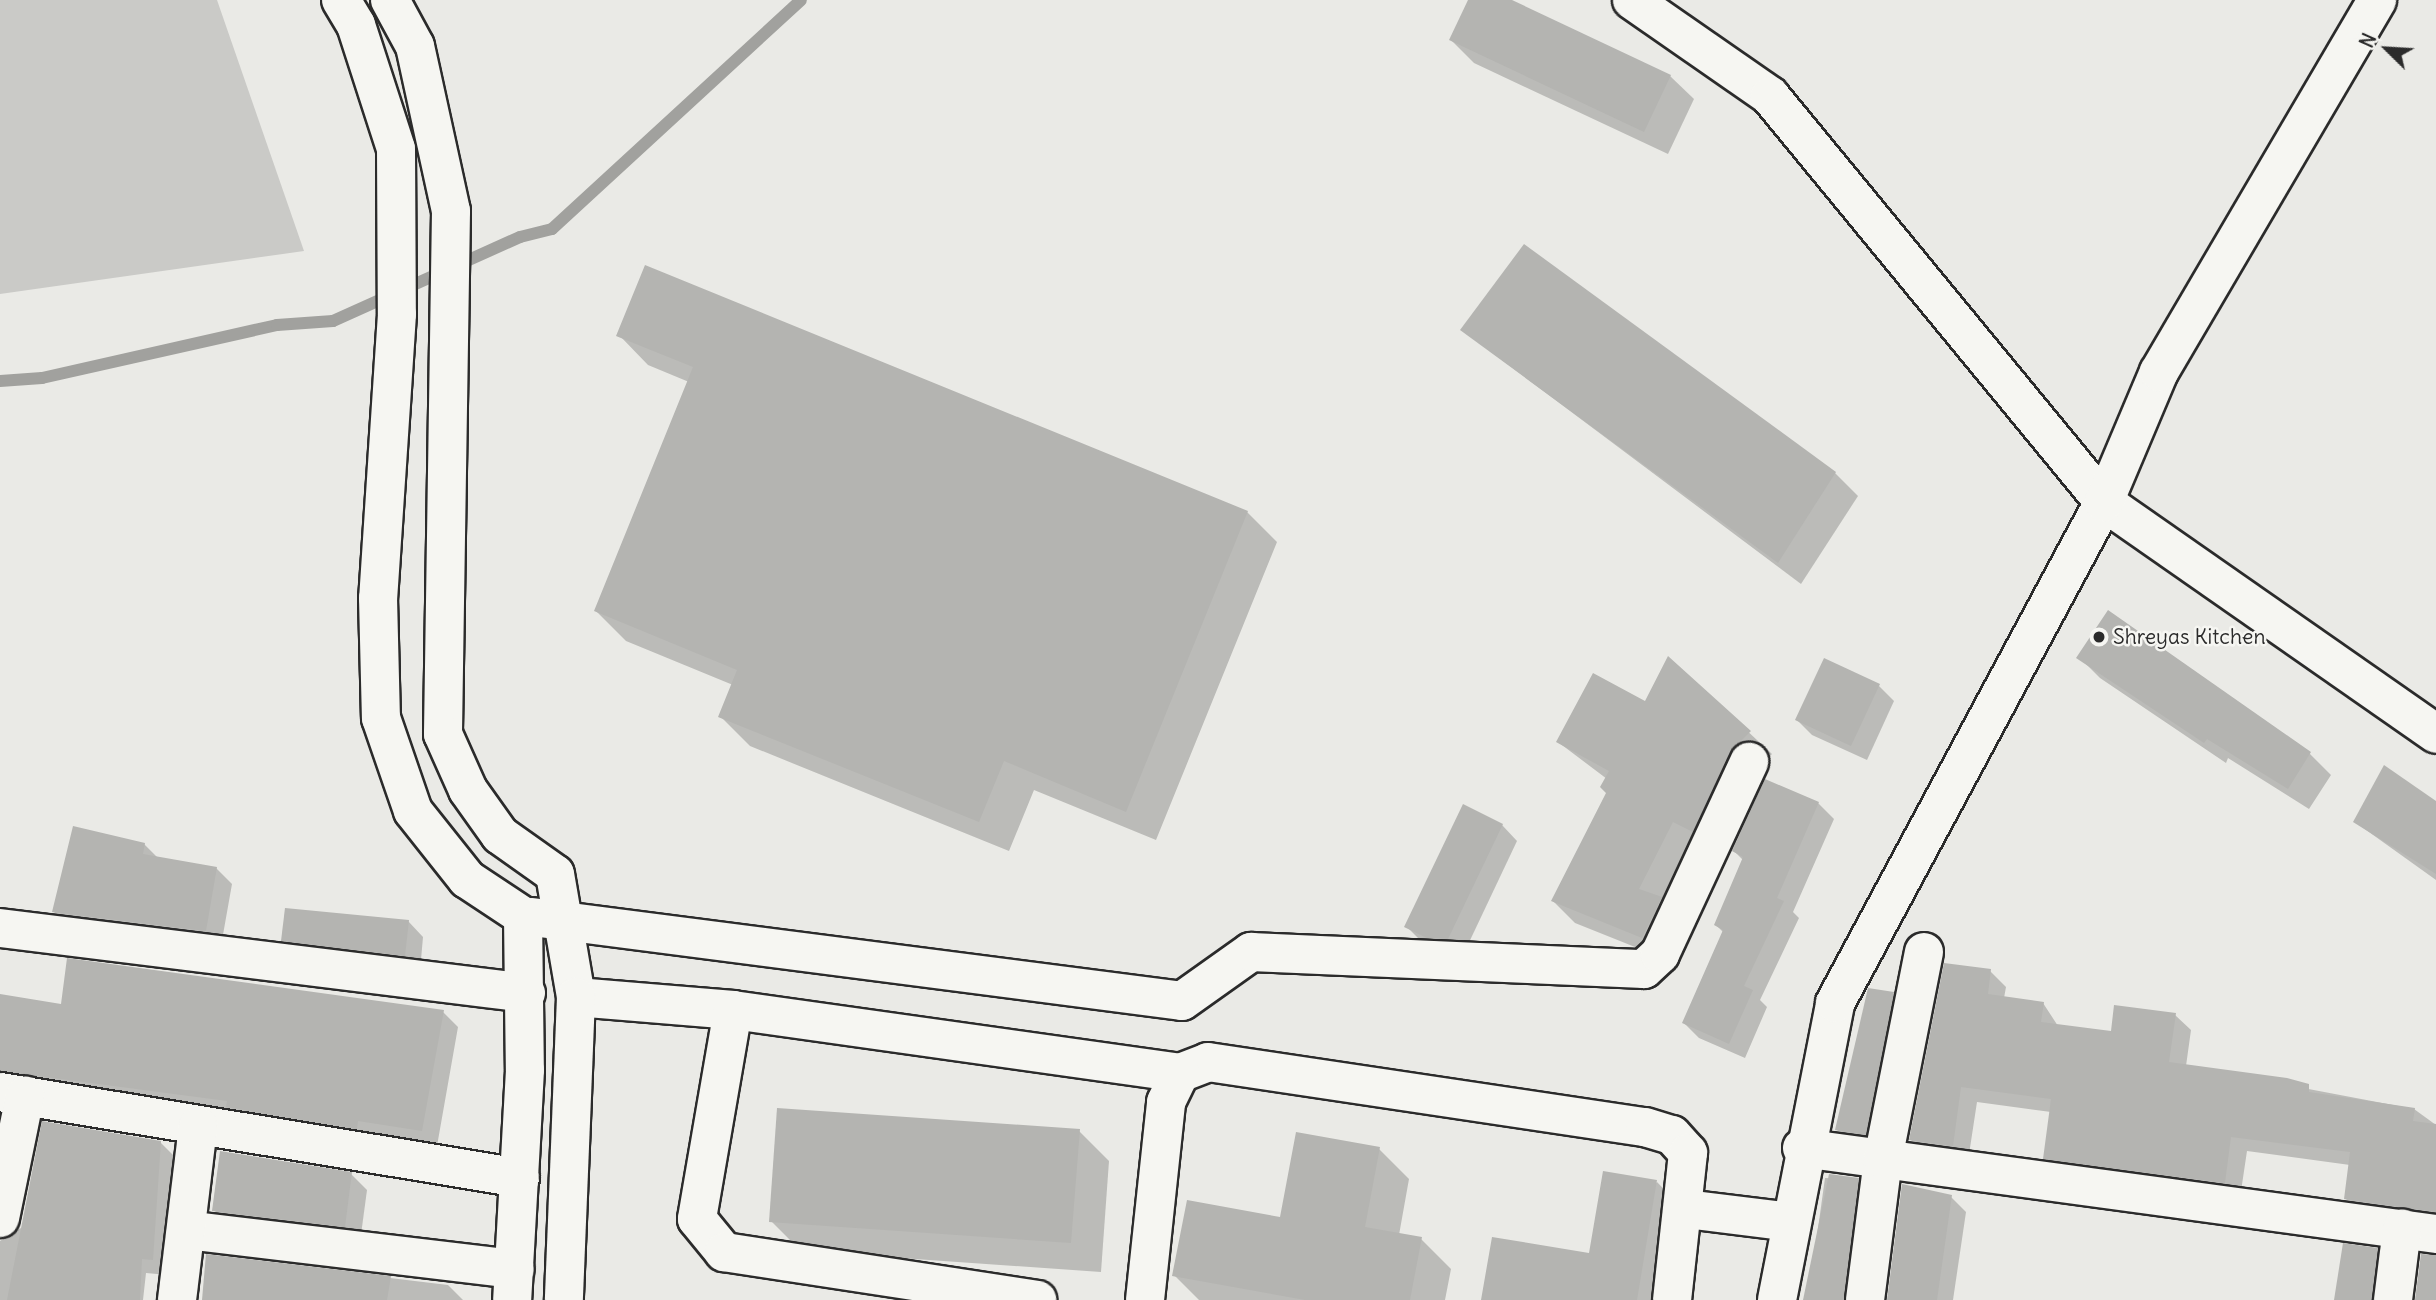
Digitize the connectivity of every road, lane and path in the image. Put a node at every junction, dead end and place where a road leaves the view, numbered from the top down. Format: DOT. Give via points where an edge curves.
graph roads {
  1 [pos="341,0"];
  2 [pos="390,0"];
  3 [pos="1632,0"];
  4 [pos="2377,0"];
  5 [pos="453,351"];
  6 [pos="395,362"];
  7 [pos="2104,502"];
  8 [pos="2436,733"];
  9 [pos="1749,762"];
  10 [pos="523,916"];
  11 [pos="565,921"];
  12 [pos="0,928"];
  13 [pos="1924,952"];
  14 [pos="526,993"];
  15 [pos="576,997"];
  16 [pos="733,1010"];
  17 [pos="1180,1073"];
  18 [pos="12,1094"];
  19 [pos="198,1126"];
  20 [pos="1802,1148"];
  21 [pos="1883,1159"];
  22 [pos="520,1178"];
  23 [pos="1685,1209"];
  24 [pos="0,1217"];
  25 [pos="1790,1222"];
  26 [pos="186,1230"];
  27 [pos="2419,1232"];
  28 [pos="514,1284"];
  29 [pos="177,1300"];
  30 [pos="565,1300"];
  31 [pos="1037,1300"];
  32 [pos="1145,1300"];
  33 [pos="1672,1300"];
  34 [pos="1777,1300"];
  35 [pos="1865,1300"];
  36 [pos="2393,1300"];
  1 -- 6 [label="street" via="356,25 396,149"];
  2 -- 5 [label="street" via="415,46 450,211"];
  3 -- 7 [label="street" via="1770,96"];
  4 -- 7 [label="street" via="2159,372"];
  5 -- 6 [label="street"];
  5 -- 11 [label="street" via="443,734 468,790 500,835 555,874"];
  6 -- 10 [label="street" via="378,598 381,718 413,811 467,879"];
  7 -- 8 [label="street"];
  7 -- 20 [label="street" via="1835,1003"];
  9 -- 11 [label="street" via="1661,954 1644,969 1251,952 1182,1001"];
  10 -- 11 [label="street"];
  10 -- 14 [label="street"];
  11 -- 15 [label="street"];
  12 -- 14 [label="street"];
  13 -- 21 [label="street"];
  14 -- 22 [label="street"];
  15 -- 16 [label="street"];
  15 -- 30 [label="street"];
  16 -- 17 [label="street"];
  16 -- 31 [label="street" via="697,1219 724,1252"];
  17 -- 23 [label="street" via="1208,1062 1645,1127 1672,1135 1688,1153"];
  17 -- 32 [label="street" via="1166,1102"];
  18 -- 19 [label="street"];
  18 -- 24 [label="street"];
  19 -- 22 [label="street"];
  19 -- 26 [label="street"];
  20 -- 21 [label="street"];
  20 -- 25 [label="street"];
  21 -- 27 [label="street"];
  21 -- 35 [label="street"];
  22 -- 28 [label="street"];
  23 -- 25 [label="street"];
  23 -- 33 [label="street"];
  25 -- 34 [label="street"];
  26 -- 28 [label="street"];
  26 -- 29 [label="street"];
  27 -- 36 [label="street"];
}
